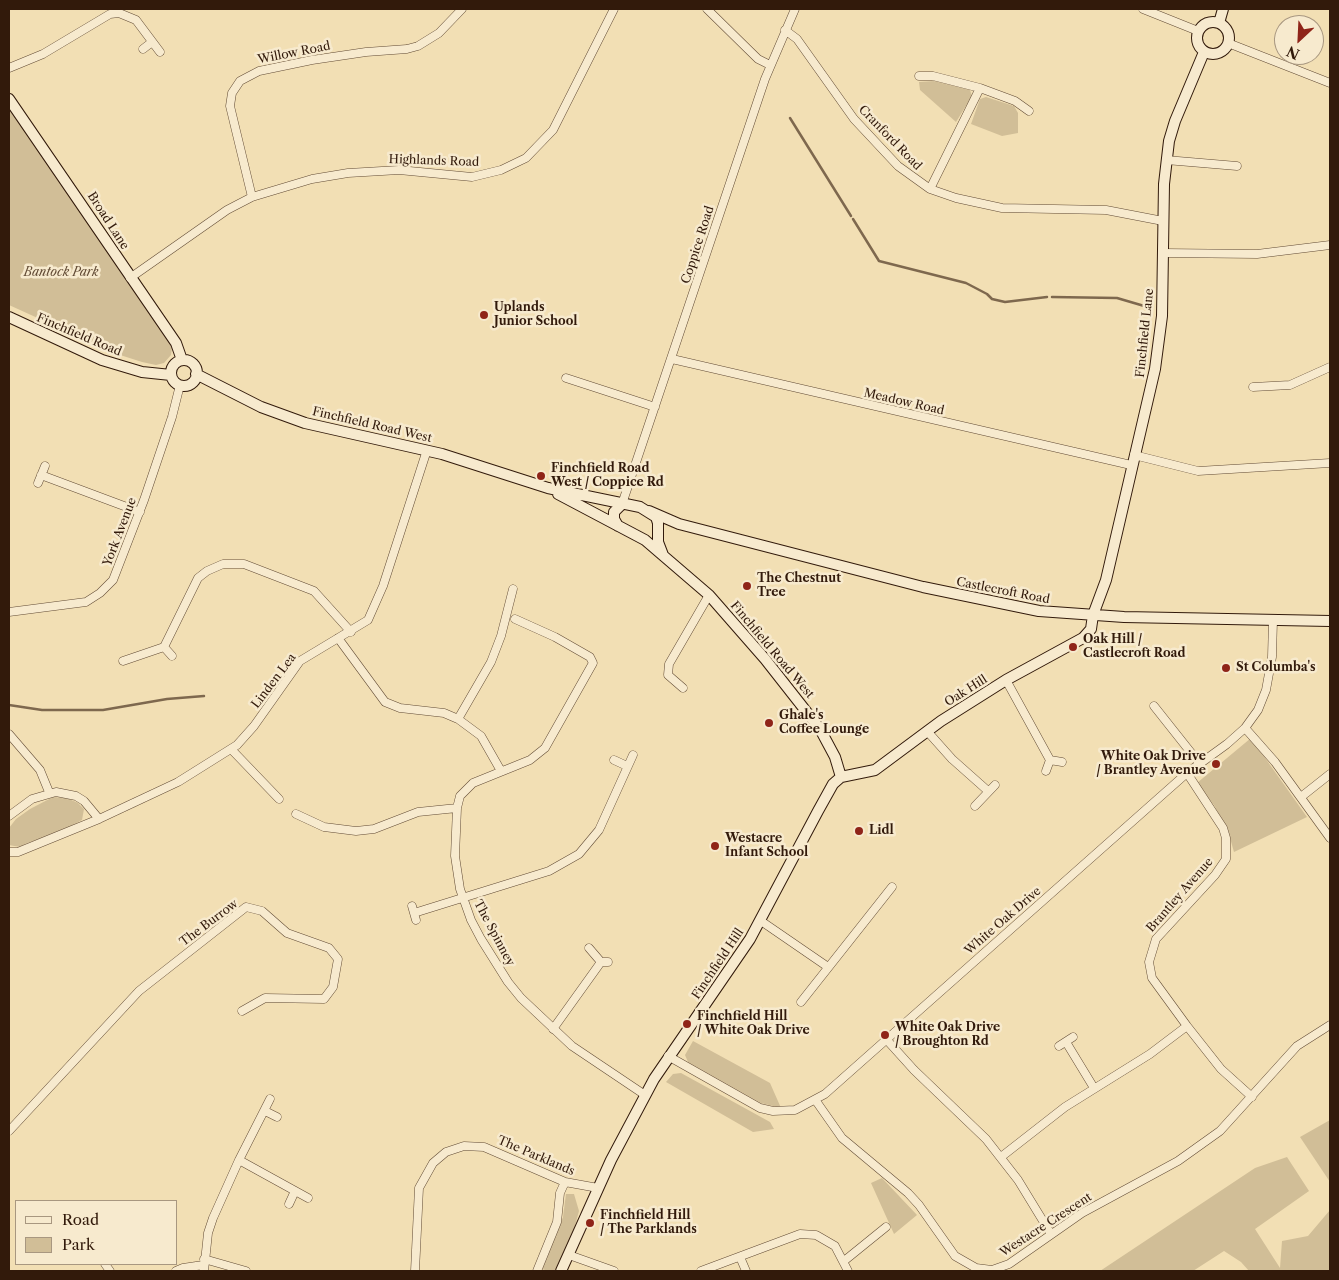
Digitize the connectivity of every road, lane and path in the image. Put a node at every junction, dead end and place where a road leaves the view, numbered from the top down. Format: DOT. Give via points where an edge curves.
graph roads {
  1 [pos="462,9"];
  2 [pos="614,9"];
  3 [pos="707,9"];
  4 [pos="795,9"];
  5 [pos="1143,9"];
  6 [pos="1223,9"];
  7 [pos="1219,22"];
  8 [pos="785,30"];
  9 [pos="1198,31"];
  10 [pos="152,42"];
  11 [pos="1228,43"];
  12 [pos="143,49"];
  13 [pos="160,52"];
  14 [pos="1204,52"];
  15 [pos="770,65"];
  16 [pos="9,68"];
  17 [pos="919,76"];
  18 [pos="1330,83"];
  19 [pos="980,88"];
  20 [pos="9,98"];
  21 [pos="1029,112"];
  22 [pos="1166,160"];
  23 [pos="1238,166"];
  24 [pos="930,189"];
  25 [pos="252,197"];
  26 [pos="1163,221"];
  27 [pos="1330,245"];
  28 [pos="1163,252"];
  29 [pos="130,278"];
  30 [pos="9,317"];
  31 [pos="672,359"];
  32 [pos="182,360"];
  33 [pos="1330,367"];
  34 [pos="196,374"];
  35 [pos="171,375"];
  36 [pos="566,378"];
  37 [pos="180,385"];
  38 [pos="1254,387"];
  39 [pos="655,407"];
  40 [pos="427,450"];
  41 [pos="1134,455"];
  42 [pos="1330,463"];
  43 [pos="45,466"];
  44 [pos="1131,466"];
  45 [pos="548,488"];
  46 [pos="627,491"];
  47 [pos="622,504"];
  48 [pos="634,505"];
  49 [pos="649,511"];
  50 [pos="140,512"];
  51 [pos="679,524"];
  52 [pos="618,526"];
  53 [pos="658,533"];
  54 [pos="645,540"];
  55 [pos="663,555"];
  56 [pos="513,589"];
  57 [pos="709,595"];
  58 [pos="9,612"];
  59 [pos="1093,616"];
  60 [pos="515,619"];
  61 [pos="1273,620"];
  62 [pos="1330,621"];
  63 [pos="351,632"];
  64 [pos="338,638"];
  65 [pos="164,647"];
  66 [pos="172,656"];
  67 [pos="123,661"];
  68 [pos="1006,680"];
  69 [pos="683,688"];
  70 [pos="1154,706"];
  71 [pos="458,719"];
  72 [pos="1245,728"];
  73 [pos="927,731"];
  74 [pos="9,734"];
  75 [pos="231,749"];
  76 [pos="632,755"];
  77 [pos="614,760"];
  78 [pos="1050,760"];
  79 [pos="1062,762"];
  80 [pos="1200,764"];
  81 [pos="627,766"];
  82 [pos="501,771"];
  83 [pos="1046,771"];
  84 [pos="1187,773"];
  85 [pos="1330,774"];
  86 [pos="841,776"];
  87 [pos="995,785"];
  88 [pos="988,791"];
  89 [pos="49,792"];
  90 [pos="1301,797"];
  91 [pos="279,799"];
  92 [pos="975,806"];
  93 [pos="457,808"];
  94 [pos="296,814"];
  95 [pos="9,816"];
  96 [pos="99,819"];
  97 [pos="1330,838"];
  98 [pos="9,852"];
  99 [pos="892,887"];
  100 [pos="463,900"];
  101 [pos="414,913"];
  102 [pos="761,921"];
  103 [pos="589,948"];
  104 [pos="828,967"];
  105 [pos="801,1002"];
  106 [pos="242,1011"];
  107 [pos="1330,1025"];
  108 [pos="1186,1026"];
  109 [pos="553,1030"];
  110 [pos="886,1039"];
  111 [pos="1066,1042"];
  112 [pos="668,1056"];
  113 [pos="1094,1088"];
  114 [pos="645,1095"];
  115 [pos="1252,1097"];
  116 [pos="270,1099"];
  117 [pos="816,1101"];
  118 [pos="265,1111"];
  119 [pos="277,1117"];
  120 [pos="9,1131"];
  121 [pos="1001,1157"];
  122 [pos="239,1160"];
  123 [pos="565,1182"];
  124 [pos="598,1188"];
  125 [pos="295,1191"];
  126 [pos="308,1198"];
  127 [pos="289,1204"];
  128 [pos="886,1227"];
  129 [pos="1051,1234"];
  130 [pos="569,1254"];
  131 [pos="740,1257"];
  132 [pos="844,1261"];
  133 [pos="203,1265"];
  134 [pos="176,1271"];
  135 [pos="246,1271"];
  136 [pos="415,1271"];
  137 [pos="537,1271"];
  138 [pos="561,1271"];
  139 [pos="614,1271"];
  140 [pos="701,1271"];
  141 [pos="746,1271"];
  142 [pos="848,1271"];
  1 -- 25 [label="street, Willow Road" via="450,24 427,42 407,49 312,60 259,71 240,81 232,93 230,106"];
  2 -- 25 [label="street, Highlands Road" via="554,130 526,158 513,165 472,176 399,170 348,173 312,179"];
  3 -- 15 [label="street" via="758,59"];
  4 -- 8 [label="street, Coppice Road"];
  5 -- 9 [label="street"];
  6 -- 7 [label="main road"];
  7 -- 9 [label="main road" via="1206,24"];
  7 -- 11 [label="main road" via="1228,34"];
  8 -- 15 [label="street, Coppice Road"];
  8 -- 24 [label="street, Cranford Road" via="797,39 854,119 898,166"];
  9 -- 14 [label="main road" via="1198,43"];
  10 -- 12 [label="street"];
  10 -- 13 [label="street"];
  10 -- 16 [label="street" via="136,20 119,13 110,14 55,47"];
  11 -- 14 [label="main road" via="1219,53"];
  11 -- 18 [label="street"];
  14 -- 22 [label="main road, Finchfield Lane" via="1175,121"];
  15 -- 31 [label="street, Coppice Road"];
  17 -- 19 [label="street" via="933,76"];
  19 -- 21 [label="street" via="1015,101"];
  19 -- 24 [label="street"];
  20 -- 29 [label="main road, Broad Lane"];
  22 -- 23 [label="street"];
  22 -- 26 [label="main road, Finchfield Lane"];
  24 -- 26 [label="street, Cranford Road" via="1002,208 1106,210"];
  25 -- 29 [label="street, Highlands Road" via="205,224"];
  26 -- 28 [label="main road, Finchfield Lane"];
  27 -- 28 [label="street" via="1257,254"];
  28 -- 41 [label="main road, Finchfield Lane" via="1162,316 1157,360"];
  29 -- 32 [label="main road, Broad Lane" via="176,343"];
  30 -- 35 [label="main road, Finchfield Road" via="102,360 142,372"];
  31 -- 39 [label="street, Coppice Road"];
  31 -- 44 [label="street, Meadow Road"];
  32 -- 34 [label="main road" via="192,363"];
  32 -- 35 [label="main road" via="172,367"];
  33 -- 38 [label="street" via="1290,385"];
  34 -- 37 [label="main road" via="190,383"];
  34 -- 40 [label="main road, Finchfield Road West" via="260,407 305,423"];
  35 -- 37 [label="main road"];
  36 -- 39 [label="street"];
  37 -- 50 [label="street, York Avenue"];
  39 -- 46 [label="street, Coppice Road"];
  40 -- 45 [label="main road, Finchfield Road West"];
  40 -- 63 [label="street, Linden Lea" via="376,605 364,624"];
  41 -- 42 [label="street" via="1198,471"];
  41 -- 44 [label="main road, Finchfield Lane"];
  43 -- 50 [label="street" via="40,479"];
  44 -- 59 [label="main road, Finchfield Lane" via="1106,580"];
  45 -- 47 [label="main road, Finchfield Road West"];
  45 -- 52 [label="main road, Finchfield Road West"];
  46 -- 47 [label="street, Coppice Road"];
  46 -- 48 [label="street"];
  47 -- 48 [label="main road, Finchfield Road West"];
  47 -- 52 [label="main road" via="614,512"];
  48 -- 49 [label="main road, Finchfield Road West"];
  49 -- 51 [label="main road"];
  49 -- 53 [label="main road" via="656,517"];
  50 -- 58 [label="street, York Avenue" via="113,580 100,593 86,602"];
  51 -- 53 [label="main road"];
  51 -- 59 [label="main road, Castlecroft Road" via="974,599 1039,612"];
  52 -- 54 [label="main road, Finchfield Road West"];
  53 -- 54 [label="main road"];
  53 -- 55 [label="main road"];
  54 -- 55 [label="main road, Finchfield Road West"];
  55 -- 57 [label="main road, Finchfield Road West"];
  56 -- 71 [label="street" via="491,662"];
  57 -- 69 [label="street" via="669,664 668,675"];
  57 -- 86 [label="main road, Finchfield Road West" via="820,729"];
  59 -- 61 [label="main road, Castlecroft Road"];
  59 -- 68 [label="main road, Oak Hill" via="1090,629 1083,638"];
  60 -- 82 [label="street, The Spinney" via="539,628 590,657 593,663 545,748 530,760"];
  61 -- 62 [label="main road, Castlecroft Road"];
  61 -- 72 [label="street, White Oak Drive" via="1272,657 1266,690 1258,710"];
  63 -- 64 [label="street, Linden Lea"];
  63 -- 65 [label="street" via="314,590 244,564 223,564 198,578"];
  64 -- 71 [label="street" via="385,702 400,708 444,712"];
  64 -- 75 [label="street, Linden Lea" via="300,661 254,726"];
  65 -- 66 [label="street"];
  65 -- 67 [label="street"];
  68 -- 73 [label="main road, Oak Hill"];
  68 -- 78 [label="street"];
  70 -- 80 [label="street"];
  71 -- 82 [label="street" via="481,736"];
  72 -- 80 [label="street, White Oak Drive"];
  72 -- 90 [label="street"];
  73 -- 86 [label="main road, Oak Hill" via="875,770"];
  73 -- 88 [label="street"];
  74 -- 89 [label="street" via="40,770"];
  75 -- 91 [label="street"];
  75 -- 96 [label="street, Linden Lea" via="178,782"];
  76 -- 81 [label="street"];
  77 -- 81 [label="street"];
  78 -- 79 [label="street"];
  78 -- 83 [label="street"];
  80 -- 84 [label="street, White Oak Drive"];
  81 -- 100 [label="street" via="599,830 579,854 549,871"];
  82 -- 93 [label="street, The Spinney" via="467,787"];
  84 -- 108 [label="street, Brantley Avenue" via="1223,828 1226,859 1152,947 1149,962 1152,978"];
  84 -- 110 [label="street, White Oak Drive"];
  85 -- 90 [label="street"];
  86 -- 102 [label="main road, Finchfield Hill" via="818,811"];
  87 -- 88 [label="street"];
  88 -- 92 [label="street"];
  89 -- 95 [label="street" via="32,799"];
  89 -- 96 [label="street" via="76,796 91,807"];
  90 -- 97 [label="street"];
  93 -- 94 [label="street" via="418,812 374,829 356,831 324,827"];
  93 -- 100 [label="street, The Spinney" via="455,856"];
  96 -- 98 [label="street, Linden Lea" via="18,852"];
  99 -- 104 [label="street"];
  100 -- 101 [label="street"];
  100 -- 109 [label="street, The Spinney" via="481,939 508,982"];
  102 -- 104 [label="street"];
  102 -- 112 [label="main road, Finchfield Hill"];
  103 -- 109 [label="street" via="605,962"];
  104 -- 105 [label="street"];
  106 -- 120 [label="street, The Burrow" via="265,998 324,999 333,988 338,959 329,948 287,933 262,911 246,906 139,991"];
  107 -- 115 [label="street, Westacre Crescent" via="1297,1046"];
  108 -- 113 [label="street" via="1150,1054"];
  108 -- 115 [label="street, Brantley Avenue" via="1221,1069"];
  109 -- 114 [label="street, The Spinney"];
  110 -- 117 [label="street, White Oak Drive"];
  110 -- 121 [label="street" via="970,1121"];
  111 -- 113 [label="street"];
  112 -- 114 [label="main road, Finchfield Hill"];
  112 -- 117 [label="street, White Oak Drive" via="760,1108 795,1110"];
  113 -- 121 [label="street"];
  114 -- 124 [label="main road, Finchfield Hill"];
  115 -- 129 [label="street, Westacre Crescent" via="1220,1131 1178,1161 1082,1213"];
  116 -- 118 [label="street"];
  117 -- 129 [label="street, Westacre Crescent" via="842,1138 919,1205 960,1261 984,1270 1000,1268"];
  118 -- 119 [label="street"];
  118 -- 122 [label="street"];
  121 -- 129 [label="street"];
  122 -- 125 [label="street"];
  122 -- 133 [label="street" via="208,1233"];
  123 -- 124 [label="street, The Parklands"];
  123 -- 136 [label="street, The Parklands" via="484,1147 464,1146 446,1152 433,1163 419,1188"];
  123 -- 137 [label="street" via="560,1193 557,1222"];
  124 -- 130 [label="main road, Finchfield Hill"];
  125 -- 126 [label="street"];
  125 -- 127 [label="street"];
  128 -- 132 [label="street"];
  130 -- 138 [label="main road, Finchfield Hill"];
  130 -- 139 [label="street"];
  131 -- 132 [label="street" via="800,1234 816,1235 835,1246"];
  131 -- 140 [label="street"];
  131 -- 141 [label="street"];
  132 -- 142 [label="street"];
  133 -- 134 [label="street"];
  133 -- 135 [label="street"];
}
